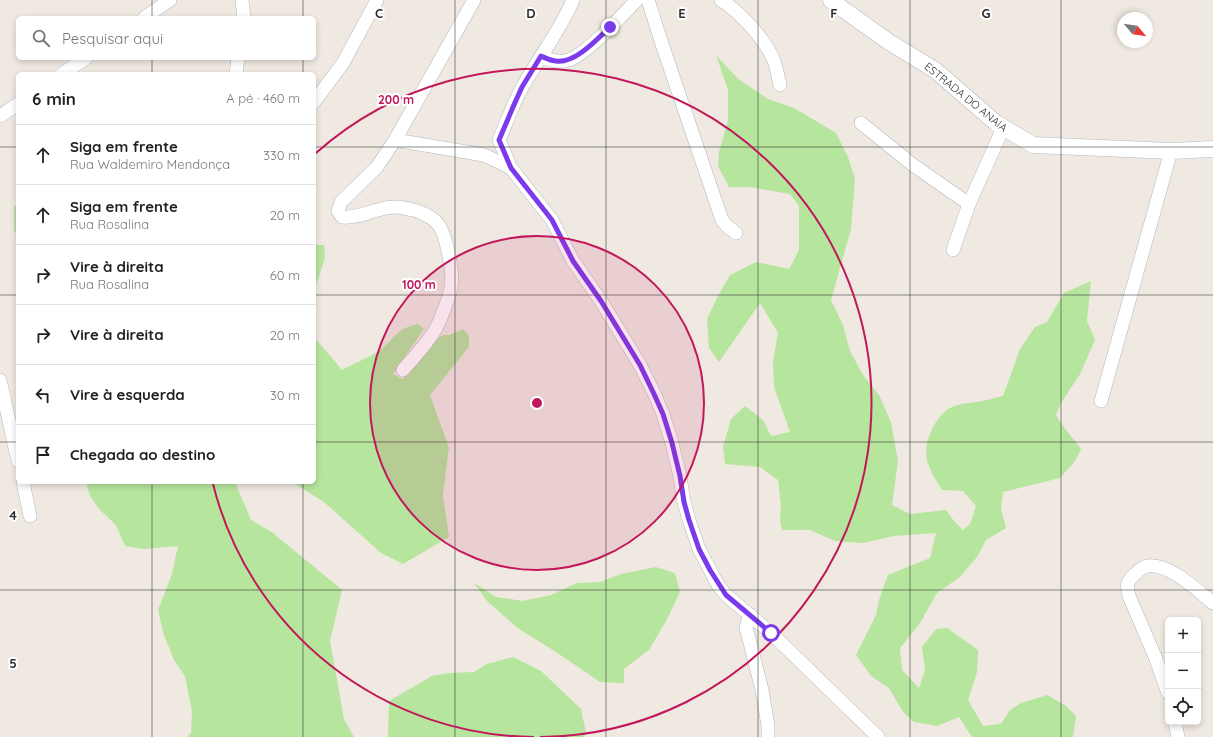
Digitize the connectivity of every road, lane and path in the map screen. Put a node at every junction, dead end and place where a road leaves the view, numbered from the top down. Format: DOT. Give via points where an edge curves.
graph roads {
  1 [pos="170,0"];
  2 [pos="242,0"];
  3 [pos="377,0"];
  4 [pos="474,0"];
  5 [pos="573,0"];
  6 [pos="638,0"];
  7 [pos="648,0"];
  8 [pos="721,0"];
  9 [pos="831,0"];
  10 [pos="147,16"];
  11 [pos="244,16"];
  12 [pos="541,56"];
  13 [pos="83,60"];
  14 [pos="238,60"];
  15 [pos="65,72"];
  16 [pos="236,72"];
  17 [pos="780,86"];
  18 [pos="316,99"];
  19 [pos="16,105"];
  20 [pos="0,116"];
  21 [pos="861,124"];
  22 [pos="1003,128"];
  23 [pos="395,140"];
  24 [pos="499,140"];
  25 [pos="1213,149"];
  26 [pos="1171,151"];
  27 [pos="484,154"];
  28 [pos="511,168"];
  29 [pos="969,204"];
  30 [pos="736,233"];
  31 [pos="953,250"];
  32 [pos="404,370"];
  33 [pos="0,380"];
  34 [pos="1101,401"];
  35 [pos="16,452"];
  36 [pos="23,484"];
  37 [pos="30,516"];
  38 [pos="1213,603"];
  39 [pos="750,615"];
  40 [pos="1167,689"];
  41 [pos="1176,725"];
  42 [pos="768,737"];
  43 [pos="878,737"];
  44 [pos="1178,737"];
  1 -- 10 [label="street"];
  2 -- 11 [label="street"];
  3 -- 18 [label="street" via="343,63"];
  4 -- 23 [label="street"];
  5 -- 12 [label="street"];
  6 -- 12 [label="street" via="577,56 556,62"];
  7 -- 30 [label="street" via="722,220"];
  8 -- 17 [label="street" via="732,6 764,43 774,60"];
  9 -- 22 [label="street, ESTRADA DO ANAIA" via="889,42 936,70"];
  12 -- 24 [label="street" via="522,87"];
  13 -- 15 [label="street"];
  14 -- 16 [label="street"];
  19 -- 20 [label="street"];
  21 -- 29 [label="street"];
  22 -- 26 [label="street, ESTRADA DO ANAIA" via="1033,145"];
  22 -- 29 [label="street"];
  23 -- 27 [label="street"];
  23 -- 32 [label="street" via="377,167 341,202 338,211 342,216 357,217 389,207 404,208 430,216 438,223 445,236 452,286 436,329"];
  24 -- 27 [label="street" via="496,147"];
  24 -- 28 [label="street"];
  25 -- 26 [label="street, ESTRADA DO ANAIA"];
  26 -- 34 [label="street"];
  27 -- 28 [label="street"];
  28 -- 39 [label="street" via="552,220 573,261 640,365 663,414 680,476 684,502 699,549 718,585"];
  29 -- 31 [label="street"];
  33 -- 35 [label="street"];
  36 -- 37 [label="street"];
  38 -- 40 [label="street" via="1168,569 1146,566 1130,578 1127,586 1129,596"];
  39 -- 42 [label="street" via="746,627 762,690"];
  39 -- 43 [label="street"];
  41 -- 44 [label="street"];
}
